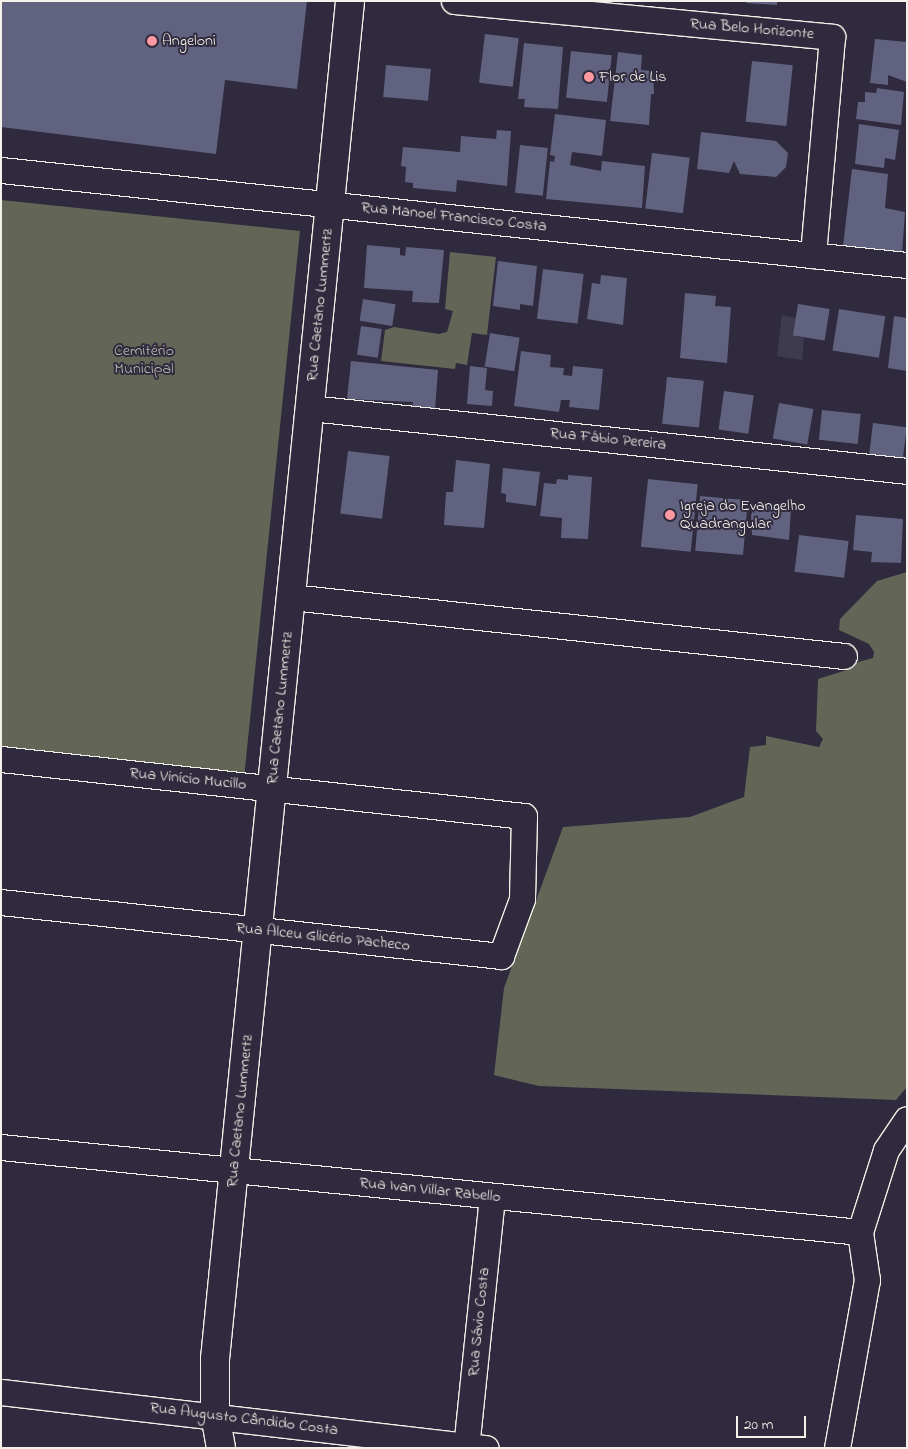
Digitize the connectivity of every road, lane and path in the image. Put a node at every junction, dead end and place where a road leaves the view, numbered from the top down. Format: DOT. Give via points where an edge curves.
graph roads {
  1 [pos="350,1"];
  2 [pos="454,1"];
  3 [pos="1,170"];
  4 [pos="330,204"];
  5 [pos="813,255"];
  6 [pos="907,265"];
  7 [pos="310,408"];
  8 [pos="907,471"];
  9 [pos="291,597"];
  10 [pos="844,656"];
  11 [pos="1,759"];
  12 [pos="272,789"];
  13 [pos="524,816"];
  14 [pos="1,902"];
  15 [pos="258,930"];
  16 [pos="907,1119"];
  17 [pos="1,1147"];
  18 [pos="234,1170"];
  19 [pos="492,1196"];
  20 [pos="860,1232"];
  21 [pos="1,1392"];
  22 [pos="215,1415"];
  23 [pos="472,1447"];
  24 [pos="221,1448"];
  25 [pos="837,1448"];
  1 -- 4 [label="street, Rua Caetano Lummertz"];
  2 -- 5 [label="street, Rua Belo Horizonte" via="832,37"];
  3 -- 4 [label="street, Rua Manoel Francisco Costa"];
  4 -- 5 [label="street, Rua Manoel Francisco Costa"];
  4 -- 7 [label="street, Rua Caetano Lummertz"];
  5 -- 6 [label="street, Rua Manoel Francisco Costa"];
  7 -- 8 [label="street, Rua Fábio Pereira"];
  7 -- 9 [label="street, Rua Caetano Lummertz"];
  9 -- 10 [label="street"];
  9 -- 12 [label="street, Rua Caetano Lummertz"];
  11 -- 12 [label="street, Rua Vinício Mucillo"];
  12 -- 13 [label="street, Rua Vinício Mucillo"];
  12 -- 15 [label="street, Rua Caetano Lummertz"];
  13 -- 15 [label="street, Rua Alceu Glicério Pacheco" via="522,898 501,956"];
  14 -- 15 [label="street, Rua Alceu Glicério Pacheco"];
  15 -- 18 [label="street, Rua Caetano Lummertz"];
  16 -- 20 [label="street" via="886,1150"];
  17 -- 18 [label="street, Rua Ivan Villar Rabello"];
  18 -- 19 [label="street, Rua Ivan Villar Rabello"];
  18 -- 22 [label="street, Rua Caetano Lummertz" via="216,1359"];
  19 -- 20 [label="street, Rua Ivan Villar Rabello"];
  19 -- 23 [label="street, Rua Sávio Costa"];
  20 -- 25 [label="street" via="867,1280"];
  21 -- 22 [label="street, Rua Augusto Cândido Costa"];
  22 -- 23 [label="street, Rua Augusto Cândido Costa"];
  22 -- 24 [label="street, Rua Caetano Lummertz"];
}
